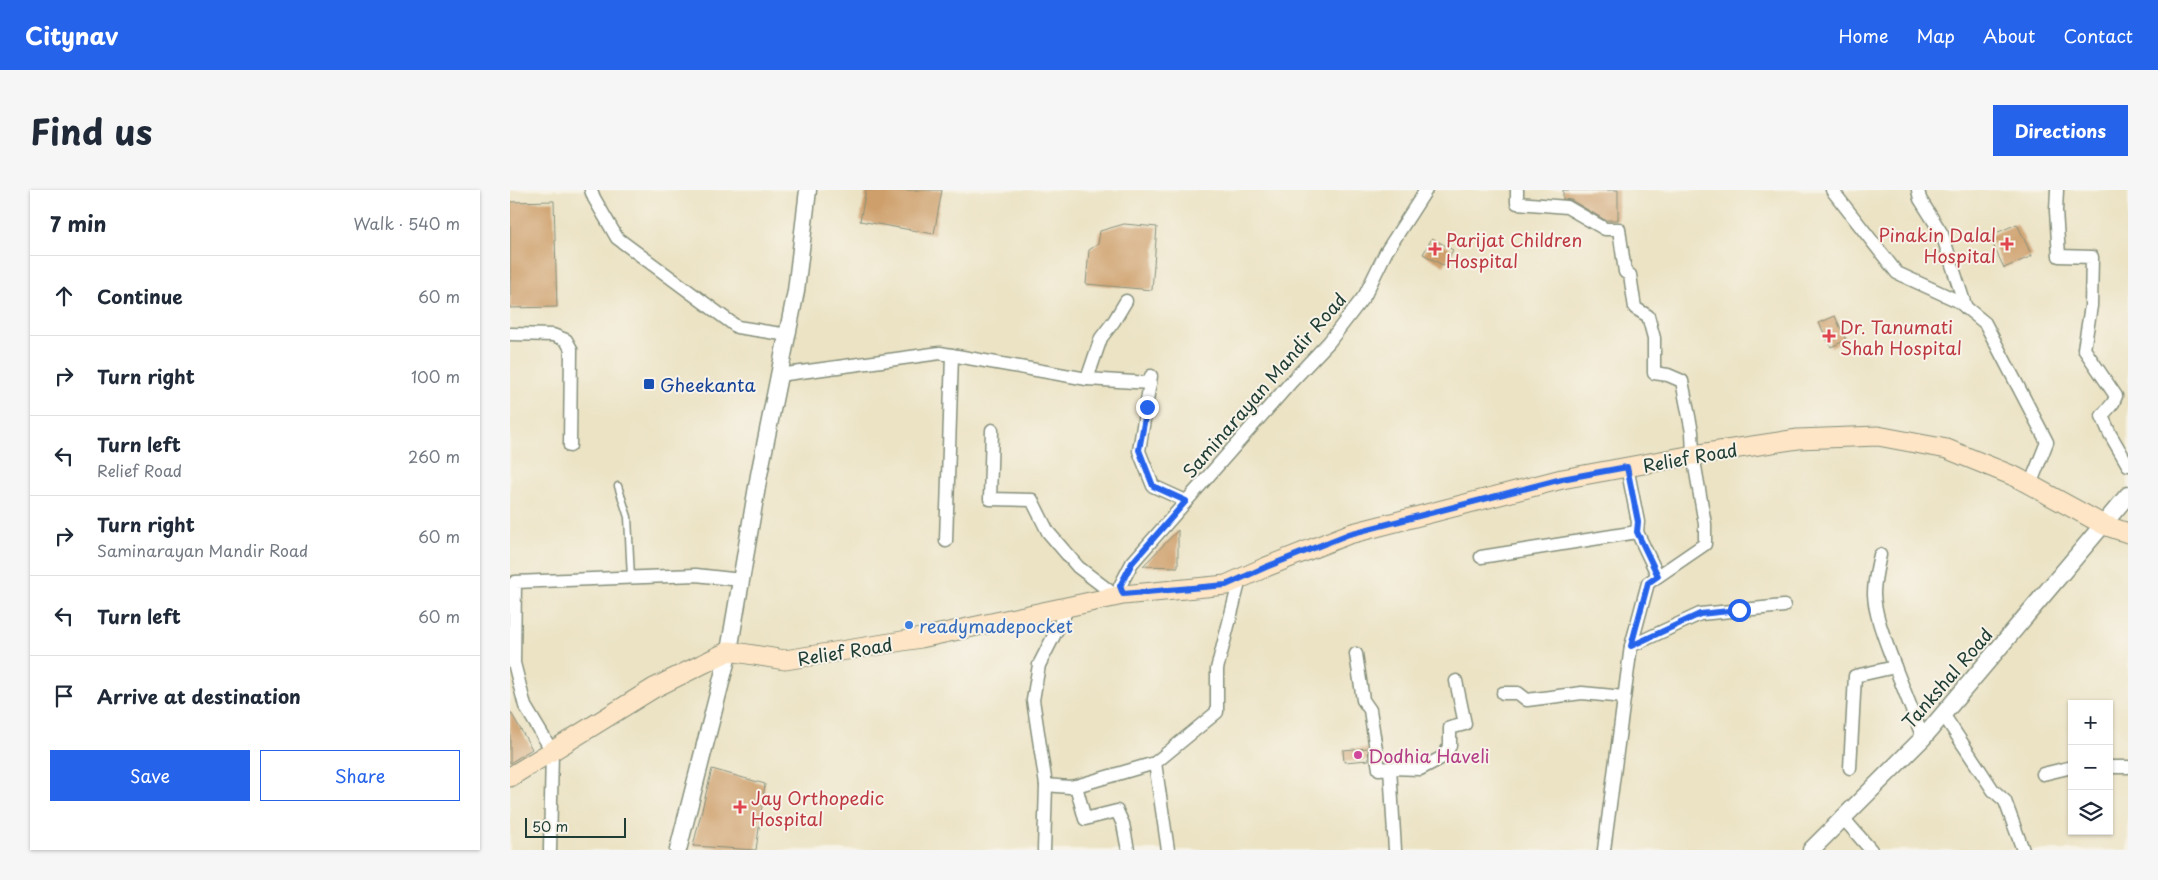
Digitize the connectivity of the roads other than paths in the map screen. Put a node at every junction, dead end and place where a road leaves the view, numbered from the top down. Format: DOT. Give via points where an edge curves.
graph roads {
  1 [pos="591,190"];
  2 [pos="808,190"];
  3 [pos="1426,190"];
  4 [pos="1517,190"];
  5 [pos="1832,190"];
  6 [pos="1918,190"];
  7 [pos="2057,190"];
  8 [pos="1126,301"];
  9 [pos="1966,308"];
  10 [pos="510,334"];
  11 [pos="788,335"];
  12 [pos="952,355"];
  13 [pos="779,375"];
  14 [pos="1087,379"];
  15 [pos="992,430"];
  16 [pos="570,446"];
  17 [pos="1693,455"];
  18 [pos="2128,465"];
  19 [pos="1627,467"];
  20 [pos="2030,485"];
  21 [pos="618,486"];
  22 [pos="2128,494"];
  23 [pos="1186,501"];
  24 [pos="2104,525"];
  25 [pos="1637,532"];
  26 [pos="2128,533"];
  27 [pos="946,541"];
  28 [pos="1880,555"];
  29 [pos="1481,557"];
  30 [pos="1658,576"];
  31 [pos="631,579"];
  32 [pos="1240,579"];
  33 [pos="741,580"];
  34 [pos="512,582"];
  35 [pos="1120,595"];
  36 [pos="1069,606"];
  37 [pos="1784,606"];
  38 [pos="1631,646"];
  39 [pos="729,651"];
  40 [pos="1356,654"];
  41 [pos="1895,666"];
  42 [pos="1456,681"];
  43 [pos="1503,693"];
  44 [pos="1624,697"];
  45 [pos="1943,714"];
  46 [pos="1923,738"];
  47 [pos="552,751"];
  48 [pos="1154,763"];
  49 [pos="2113,766"];
  50 [pos="2128,766"];
  51 [pos="1390,768"];
  52 [pos="1850,768"];
  53 [pos="2068,768"];
  54 [pos="2043,774"];
  55 [pos="510,777"];
  56 [pos="1046,785"];
  57 [pos="1076,786"];
  58 [pos="1843,818"];
  59 [pos="550,850"];
  60 [pos="678,850"];
  61 [pos="1044,850"];
  62 [pos="1128,850"];
  63 [pos="1168,850"];
  64 [pos="1395,850"];
  65 [pos="1604,850"];
  66 [pos="1811,850"];
  67 [pos="1871,850"];
  68 [pos="2022,850"];
  1 -- 11 [label="street" via="617,238 737,327"];
  2 -- 11 [label="street"];
  3 -- 23 [label="street, Saminarayan Mandir Road" via="1386,252 1365,295 1335,334"];
  4 -- 17 [label="street" via="1517,203 1567,207 1605,229 1619,229 1625,272 1630,275 1636,308 1648,316 1654,338 1654,373 1682,381"];
  5 -- 9 [label="street" via="1898,273 1958,301"];
  6 -- 9 [label="street" via="1920,199 1942,234"];
  7 -- 18 [label="street" via="2059,256 2092,258 2091,306 2084,349 2116,396 2102,416"];
  8 -- 14 [label="street" via="1101,338"];
  9 -- 20 [label="street" via="1986,323 2047,442"];
  10 -- 16 [label="street" via="553,335 566,340 571,349"];
  11 -- 13 [label="street"];
  12 -- 13 [label="street" via="940,353"];
  12 -- 14 [label="street"];
  12 -- 27 [label="street"];
  13 -- 33 [label="street"];
  14 -- 23 [label="street" via="1151,379 1139,450 1153,486"];
  15 -- 35 [label="street" via="990,499 1032,500 1048,532 1078,567"];
  17 -- 19 [label="main road, Relief Road"];
  17 -- 20 [label="main road, Relief Road" via="1798,439 1878,436 1947,448"];
  17 -- 30 [label="street" via="1705,524 1705,544"];
  19 -- 25 [label="street" via="1638,522"];
  19 -- 32 [label="main road, Relief Road" via="1562,479 1349,534"];
  20 -- 24 [label="main road, Relief Road"];
  21 -- 31 [label="lane" via="628,517"];
  22 -- 24 [label="street, Tankshal Road"];
  23 -- 35 [label="street, Saminarayan Mandir Road" via="1132,563 1120,586"];
  24 -- 26 [label="main road, Relief Road"];
  24 -- 45 [label="street, Tankshal Road"];
  25 -- 29 [label="street"];
  25 -- 30 [label="street"];
  28 -- 41 [label="street" via="1874,595"];
  30 -- 38 [label="street" via="1648,583"];
  31 -- 33 [label="street" via="696,575"];
  31 -- 34 [label="street"];
  32 -- 35 [label="main road, Relief Road" via="1226,585"];
  32 -- 48 [label="street" via="1217,669 1217,712"];
  33 -- 39 [label="street"];
  34 -- 47 [label="street" via="514,663 525,706"];
  35 -- 36 [label="main road, Relief Road"];
  36 -- 39 [label="main road, Relief Road" via="921,638 786,660"];
  36 -- 56 [label="street" via="1039,665 1033,700"];
  37 -- 38 [label="street" via="1700,614"];
  38 -- 44 [label="street"];
  39 -- 47 [label="main road" via="654,688"];
  39 -- 60 [label="street"];
  40 -- 51 [label="street" via="1363,700 1370,710 1379,769"];
  41 -- 46 [label="street"];
  41 -- 52 [label="street" via="1855,676"];
  42 -- 51 [label="street" via="1465,724 1450,728 1450,746 1441,758 1420,769"];
  43 -- 44 [label="street" via="1518,693 1527,700 1582,693"];
  44 -- 65 [label="street"];
  45 -- 46 [label="street, Tankshal Road"];
  45 -- 68 [label="street" via="1993,790 2005,801"];
  46 -- 58 [label="street, Tankshal Road"];
  47 -- 55 [label="main road"];
  47 -- 59 [label="street"];
  48 -- 57 [label="street"];
  48 -- 63 [label="street"];
  49 -- 50 [label="street"];
  51 -- 64 [label="street"];
  53 -- 54 [label="street"];
  56 -- 57 [label="street"];
  56 -- 61 [label="street"];
  57 -- 62 [label="street" via="1085,819 1117,811"];
  58 -- 66 [label="street, Tankshal Road"];
  58 -- 67 [label="street"];
}
